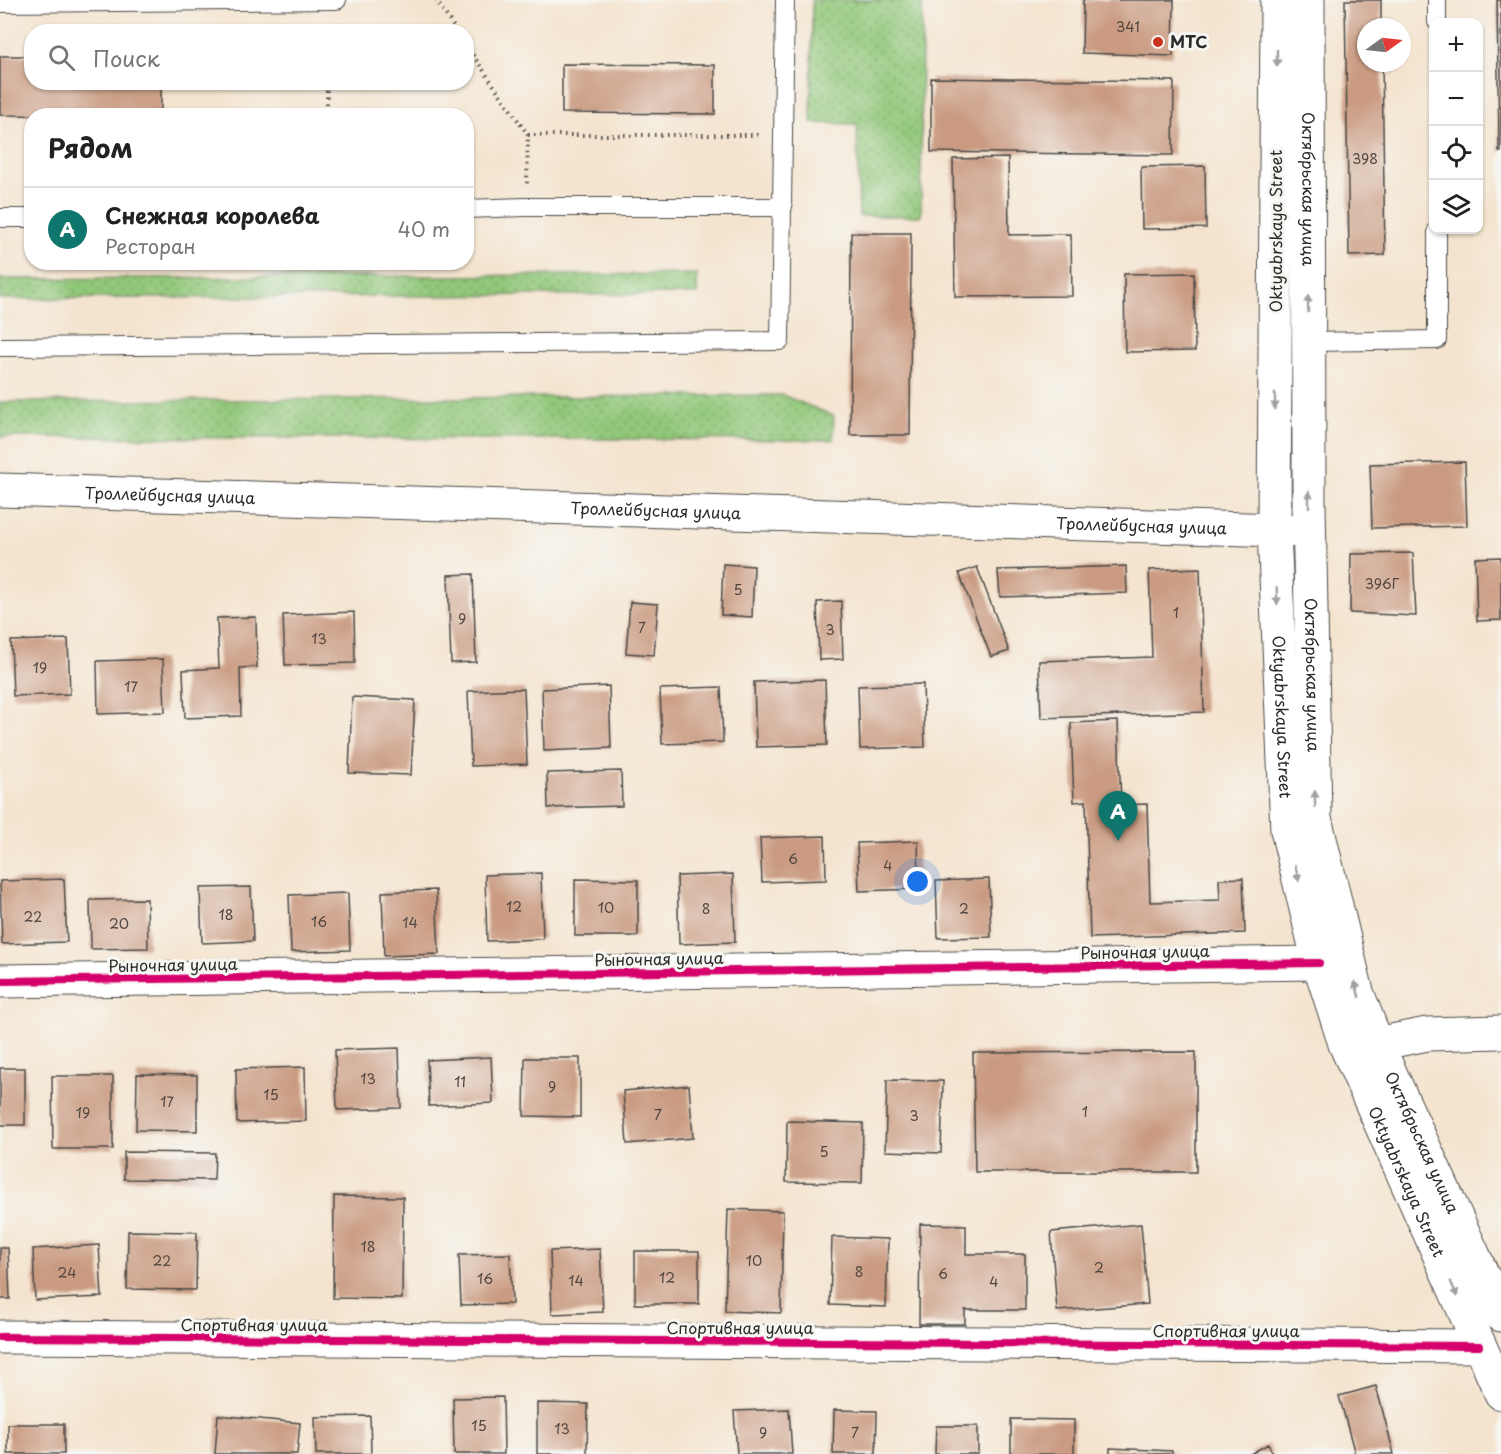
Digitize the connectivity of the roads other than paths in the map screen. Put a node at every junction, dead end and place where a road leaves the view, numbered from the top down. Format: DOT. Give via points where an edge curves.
graph roads {
  1 [pos="337,0"];
  2 [pos="766,0"];
  3 [pos="785,0"];
  4 [pos="1277,0"];
  5 [pos="1308,0"];
  6 [pos="1437,0"];
  7 [pos="0,3"];
  8 [pos="1437,18"];
  9 [pos="783,207"];
  10 [pos="474,209"];
  11 [pos="0,218"];
  12 [pos="24,218"];
  13 [pos="1437,234"];
  14 [pos="1308,342"];
  15 [pos="0,347"];
  16 [pos="0,490"];
  17 [pos="1274,530"];
  18 [pos="1309,531"];
  19 [pos="1318,963"];
  20 [pos="0,981"];
  21 [pos="1501,1032"];
  22 [pos="1377,1044"];
  23 [pos="1501,1315"];
  24 [pos="0,1337"];
  25 [pos="1479,1346"];
  26 [pos="1501,1393"];
  1 -- 7 [label="lane"];
  2 -- 3 [label="lane"];
  3 -- 9 [label="lane"];
  4 -- 17 [label="street, Oktyabrskaya Street, one-way"];
  14 -- 5 [label="street, Октябрьская улица, one-way"];
  6 -- 8 [label="lane"];
  9 -- 10 [label="lane"];
  9 -- 15 [label="lane" via="780,341"];
  11 -- 12 [label="lane"];
  13 -- 14 [label="lane" via="1437,340"];
  18 -- 14 [label="street, Октябрьская улица, one-way"];
  16 -- 17 [label="street, Троллейбусная улица"];
  17 -- 18 [label="street, Троллейбусная улица"];
  17 -- 19 [label="street, Oktyabrskaya Street, one-way" via="1287,830"];
  22 -- 18 [label="street, Октябрьская улица, one-way" via="1357,992 1315,818"];
  19 -- 20 [label="street, Рыночная улица"];
  19 -- 25 [label="street, Oktyabrskaya Street, one-way" via="1345,1044"];
  21 -- 22 [label="street" via="1427,1034"];
  22 -- 23 [label="street, Октябрьская улица"];
  24 -- 25 [label="street, Спортивная улица"];
  25 -- 26 [label="street, Oktyabrskaya Street"];
}
